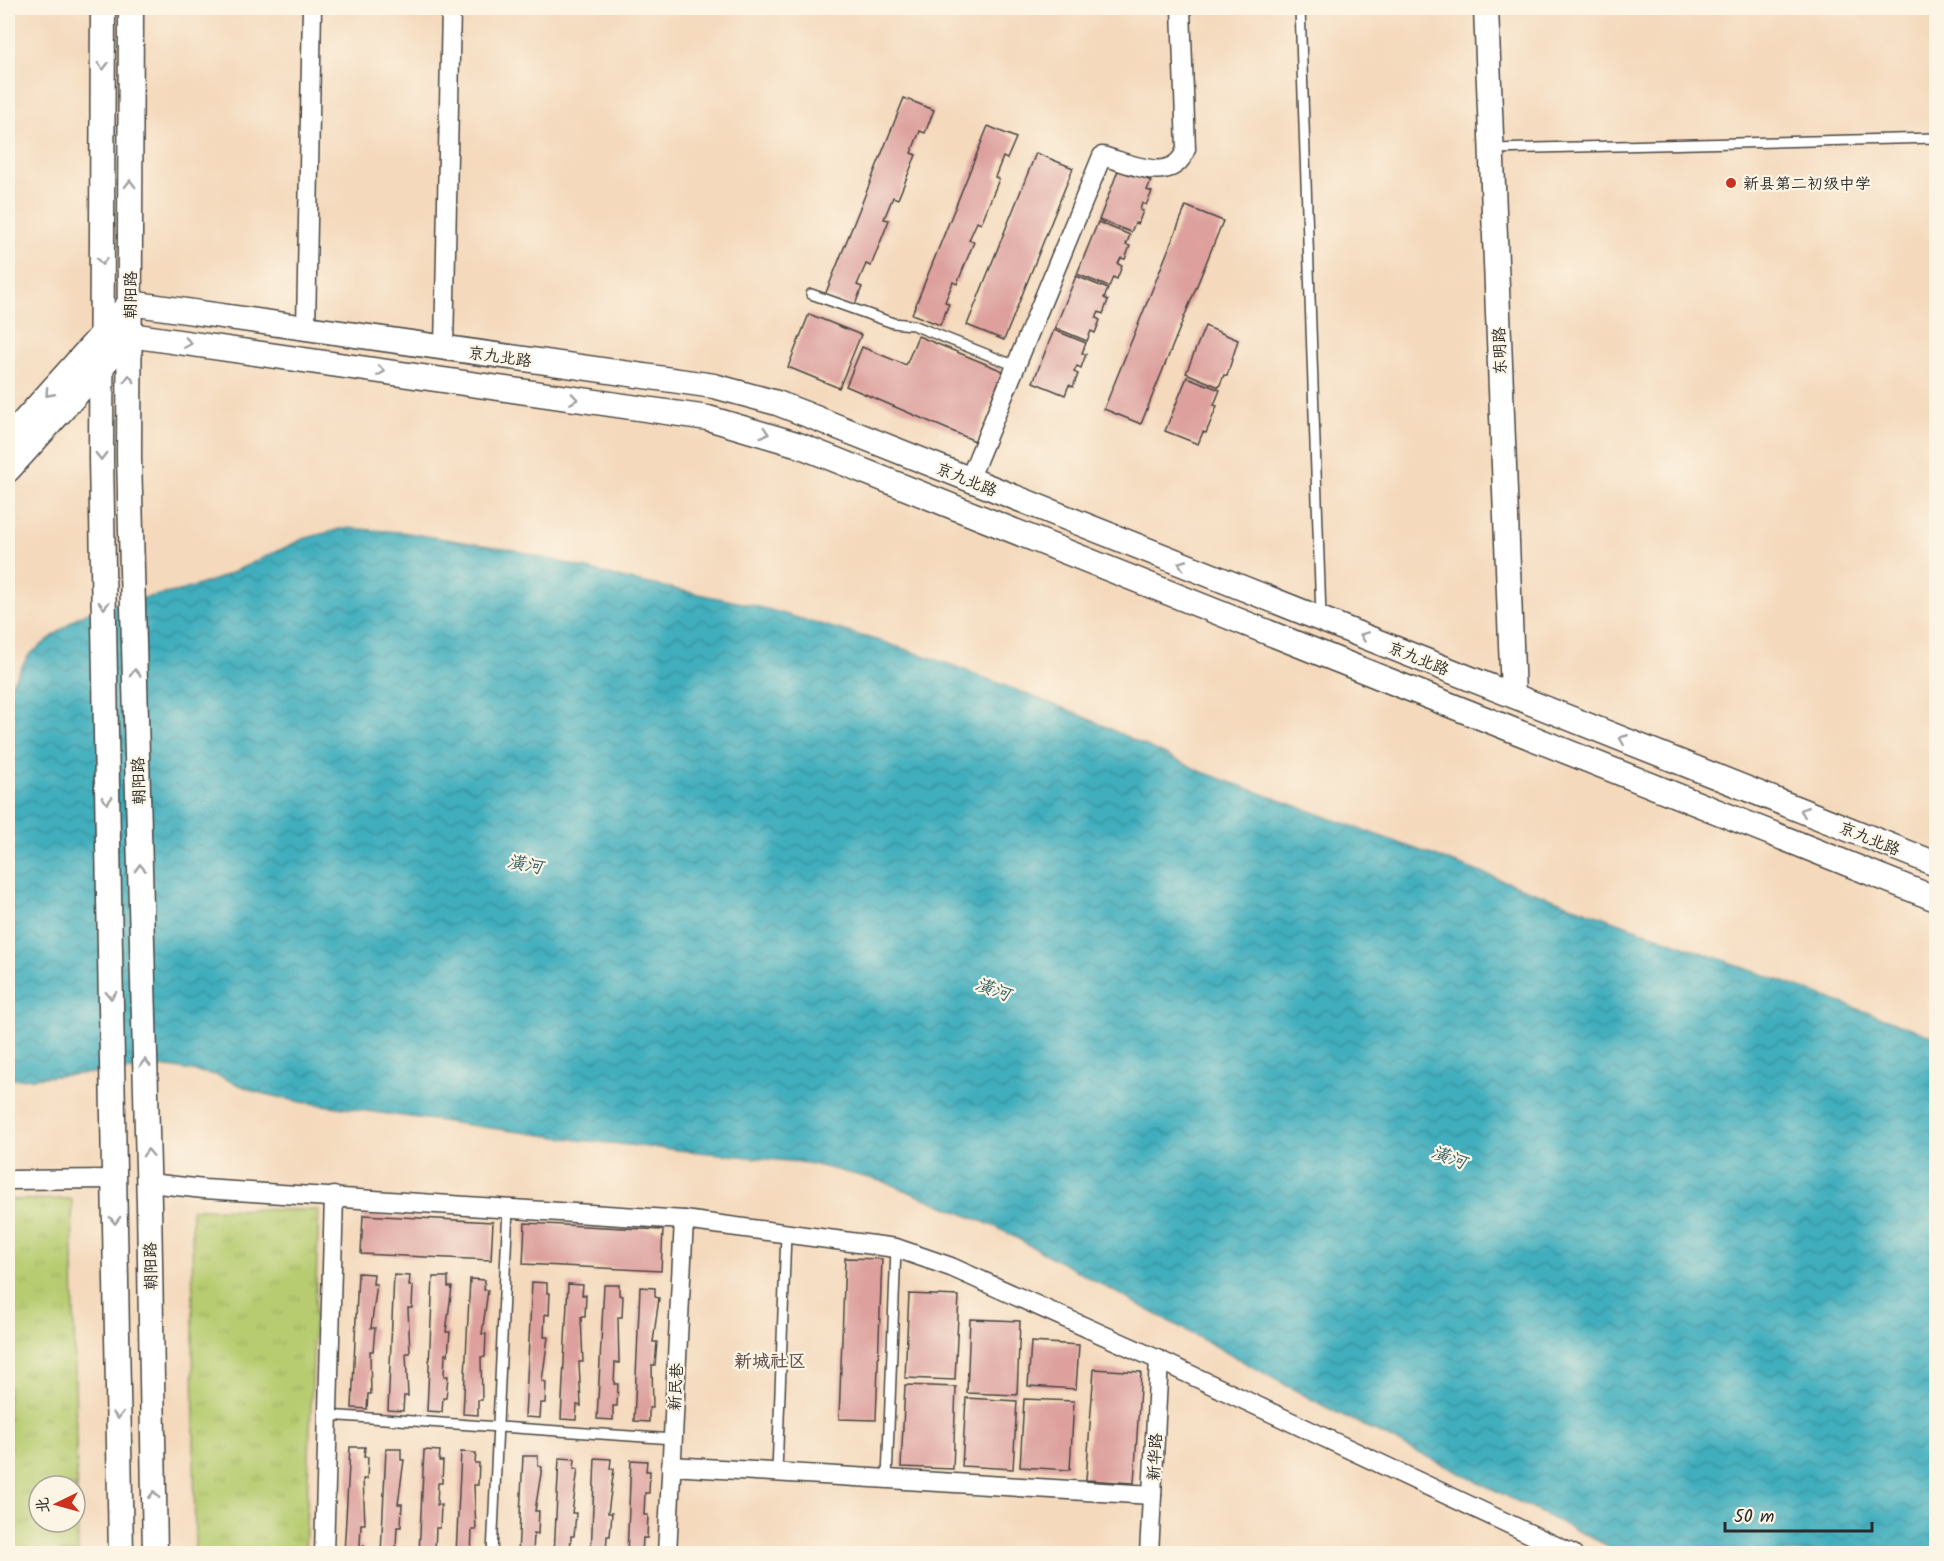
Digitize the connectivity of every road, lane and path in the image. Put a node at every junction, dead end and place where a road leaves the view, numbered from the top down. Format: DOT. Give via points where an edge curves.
graph roads {
  1 [pos="103,8"];
  2 [pos="131,8"];
  3 [pos="312,8"];
  4 [pos="451,8"];
  5 [pos="1181,8"];
  6 [pos="1300,8"];
  7 [pos="1486,8"];
  8 [pos="1936,138"];
  9 [pos="1492,149"];
  10 [pos="811,294"];
  11 [pos="130,303"];
  12 [pos="306,328"];
  13 [pos="102,334"];
  14 [pos="130,335"];
  15 [pos="444,348"];
  16 [pos="102,366"];
  17 [pos="1016,366"];
  18 [pos="8,439"];
  19 [pos="8,470"];
  20 [pos="969,480"];
  21 [pos="1321,619"];
  22 [pos="1513,695"];
  23 [pos="1936,864"];
  24 [pos="1936,899"];
  25 [pos="114,1179"];
  26 [pos="8,1180"];
  27 [pos="149,1183"];
  28 [pos="334,1196"];
  29 [pos="508,1208"];
  30 [pos="684,1220"];
  31 [pos="786,1234"];
  32 [pos="896,1248"];
  33 [pos="1159,1360"];
  34 [pos="327,1415"];
  35 [pos="498,1427"];
  36 [pos="673,1438"];
  37 [pos="671,1466"];
  38 [pos="777,1472"];
  39 [pos="887,1479"];
  40 [pos="1152,1495"];
  41 [pos="121,1554"];
  42 [pos="155,1554"];
  43 [pos="324,1554"];
  44 [pos="492,1554"];
  45 [pos="666,1554"];
  46 [pos="1149,1554"];
  47 [pos="1572,1554"];
  1 -- 13 [label="main road, 朝阳路, one-way"];
  11 -- 2 [label="main road, 朝阳路, one-way"];
  3 -- 12 [label="street"];
  4 -- 15 [label="street"];
  5 -- 17 [label="street" via="1186,149 1181,161 1169,170 1155,171 1102,156"];
  6 -- 21 [label="lane"];
  7 -- 9 [label="main road, 东明路"];
  8 -- 9 [label="lane"];
  9 -- 22 [label="main road, 东明路"];
  10 -- 17 [label="lane" via="893,323 913,325"];
  11 -- 12 [label="main road, 京九北路"];
  11 -- 13 [label="main road"];
  11 -- 14 [label="main road, 朝阳路"];
  12 -- 15 [label="main road, 京九北路"];
  13 -- 16 [label="main road, 朝阳路"];
  13 -- 18 [label="main road, one-way"];
  14 -- 16 [label="main road"];
  14 -- 24 [label="main road, 京九北路, one-way" via="679,414 767,434"];
  27 -- 14 [label="main road, 朝阳路, one-way" via="131,543"];
  15 -- 20 [label="main road, 京九北路" via="744,393 808,414"];
  16 -- 19 [label="main road"];
  16 -- 25 [label="main road, 朝阳路, one-way"];
  17 -- 20 [label="street"];
  21 -- 20 [label="main road, 京九北路, one-way"];
  22 -- 21 [label="main road, 京九北路, one-way"];
  23 -- 22 [label="main road, 京九北路, one-way"];
  25 -- 26 [label="street"];
  25 -- 41 [label="main road, 朝阳路, one-way"];
  27 -- 28 [label="street"];
  42 -- 27 [label="main road, 朝阳路, one-way"];
  28 -- 29 [label="street"];
  28 -- 34 [label="street"];
  29 -- 30 [label="street"];
  29 -- 35 [label="lane"];
  30 -- 31 [label="street"];
  30 -- 36 [label="street, 新民巷"];
  31 -- 32 [label="street"];
  31 -- 38 [label="lane"];
  32 -- 33 [label="street" via="951,1267"];
  32 -- 39 [label="lane"];
  33 -- 40 [label="street, 新华路"];
  33 -- 47 [label="street"];
  34 -- 35 [label="lane"];
  34 -- 43 [label="street"];
  35 -- 36 [label="lane"];
  35 -- 44 [label="lane"];
  36 -- 37 [label="street, 新民巷"];
  37 -- 38 [label="street"];
  37 -- 45 [label="street, 新民巷"];
  38 -- 39 [label="street"];
  39 -- 40 [label="street"];
  40 -- 46 [label="street, 新华路"];
}
